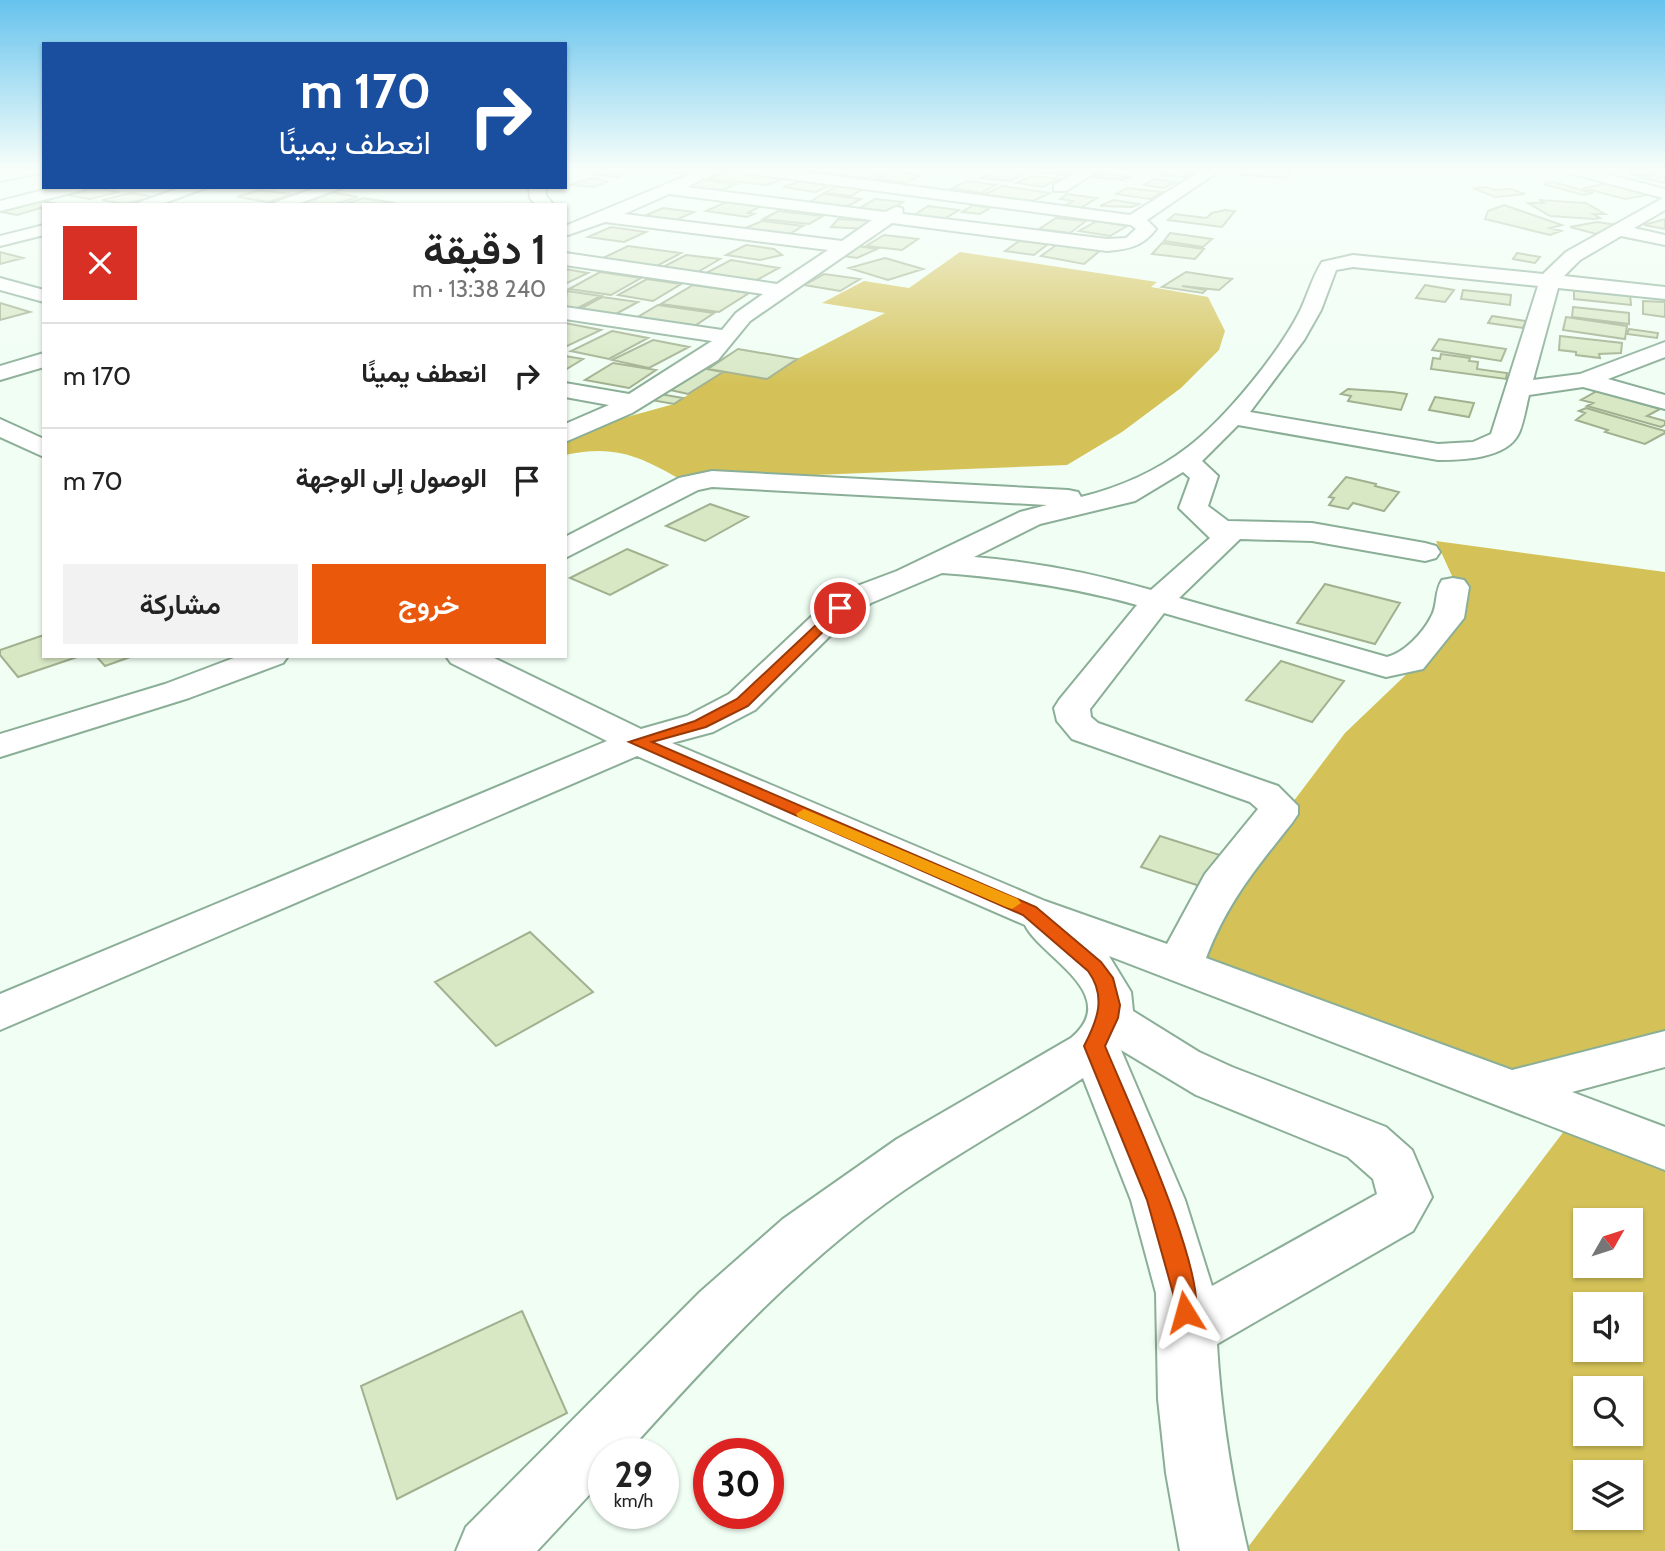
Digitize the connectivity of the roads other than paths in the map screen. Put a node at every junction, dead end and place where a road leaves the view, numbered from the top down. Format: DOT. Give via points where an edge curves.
graph roads {
  1 [pos="793,240"];
  2 [pos="855,240"];
  3 [pos="1069,240"];
  4 [pos="1134,240"];
  5 [pos="1600,240"];
  6 [pos="845,247"];
  7 [pos="567,259"];
  8 [pos="1550,279"];
  9 [pos="0,284"];
  10 [pos="780,291"];
  11 [pos="1665,293"];
  12 [pos="42,295"];
  13 [pos="567,313"];
  14 [pos="726,337"];
  15 [pos="1665,349"];
  16 [pos="42,361"];
  17 [pos="0,373"];
  18 [pos="1584,380"];
  19 [pos="1519,389"];
  20 [pos="567,390"];
  21 [pos="633,402"];
  22 [pos="1665,402"];
  23 [pos="1233,417"];
  24 [pos="0,427"];
  25 [pos="567,433"];
  26 [pos="42,448"];
  27 [pos="1185,460"];
  28 [pos="1105,500"];
  29 [pos="1221,530"];
  30 [pos="567,548"];
  31 [pos="1425,552"];
  32 [pos="938,564"];
  33 [pos="1453,587"];
  34 [pos="1158,600"];
  35 [pos="266,658"];
  36 [pos="467,658"];
  37 [pos="637,742"];
  38 [pos="0,746"];
  39 [pos="1030,911"];
  40 [pos="1181,965"];
  41 [pos="0,1013"];
  42 [pos="1101,1032"];
  43 [pos="1665,1049"];
  44 [pos="1512,1089"];
  45 [pos="1665,1149"];
  46 [pos="1186,1331"];
  47 [pos="490,1551"];
  48 [pos="1214,1551"];
  1 -- 6 [label="street"];
  2 -- 6 [label="street"];
  3 -- 4 [label="street" via="1117,246"];
  5 -- 8 [label="street" via="1573,256"];
  6 -- 10 [label="street"];
  7 -- 10 [label="street"];
  8 -- 11 [label="street"];
  8 -- 19 [label="street"];
  8 -- 23 [label="street" via="1368,262 1329,266 1293,340"];
  9 -- 12 [label="street"];
  10 -- 14 [label="street" via="743,317"];
  13 -- 14 [label="street"];
  14 -- 21 [label="street" via="710,355"];
  15 -- 18 [label="street"];
  16 -- 17 [label="street"];
  18 -- 19 [label="street"];
  18 -- 22 [label="street"];
  19 -- 23 [label="street" via="1504,436 1486,446 1453,453"];
  20 -- 21 [label="street"];
  21 -- 25 [label="street"];
  23 -- 27 [label="street"];
  24 -- 26 [label="street"];
  27 -- 28 [label="street" via="1131,492"];
  27 -- 29 [label="street" via="1204,476 1192,508"];
  28 -- 30 [label="street" via="712,479 689,484"];
  28 -- 32 [label="street" via="1030,518"];
  29 -- 31 [label="street" via="1325,533"];
  29 -- 34 [label="street" via="1226,540"];
  32 -- 34 [label="street" via="1055,575"];
  32 -- 37 [label="street" via="840,608 731,710"];
  33 -- 34 [label="street" via="1448,618 1411,662 1386,667"];
  34 -- 40 [label="street" via="1072,708 1075,723 1099,737 1264,794 1278,806 1278,814 1220,884"];
  35 -- 38 [label="street"];
  36 -- 37 [label="street"];
  37 -- 39 [label="street"];
  37 -- 41 [label="street"];
  39 -- 40 [label="street"];
  39 -- 42 [label="street" via="1103,978 1108,993"];
  40 -- 44 [label="street"];
  42 -- 46 [label="street" via="1185,1293"];
  42 -- 46 [label="street" via="1367,1142 1387,1156 1401,1175 1405,1197 1394,1215"];
  42 -- 47 [label="street" via="1042,1081 930,1145 802,1236 737,1295"];
  43 -- 44 [label="street"];
  44 -- 45 [label="street"];
  46 -- 48 [label="street" via="1198,1473"];
}
